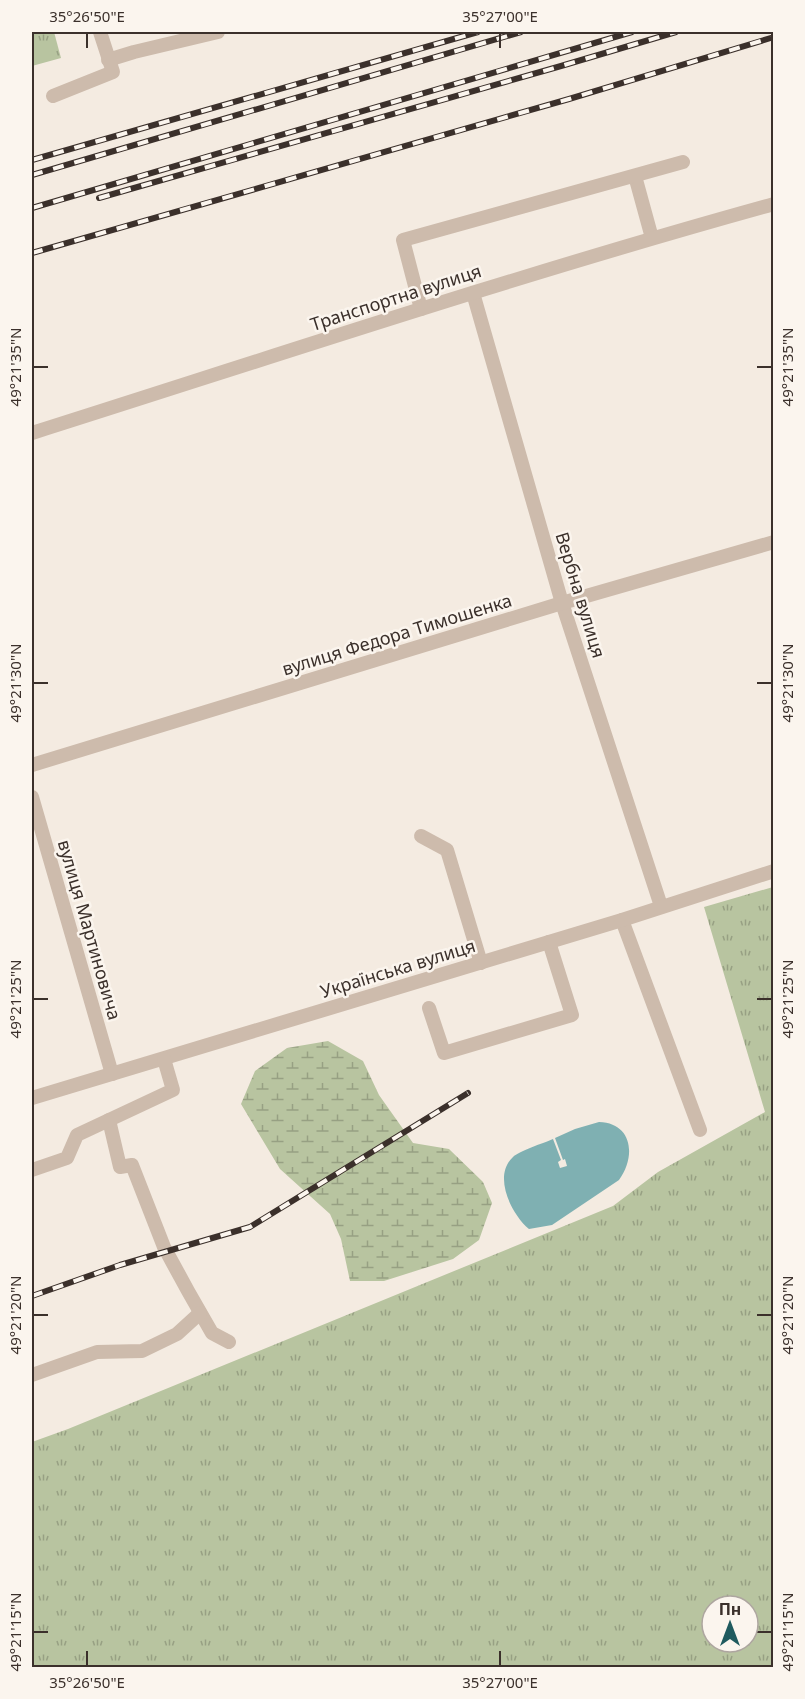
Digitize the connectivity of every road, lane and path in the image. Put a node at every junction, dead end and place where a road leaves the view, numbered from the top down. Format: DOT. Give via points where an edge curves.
graph roads {
  1 [pos="100,32"];
  2 [pos="218,32"];
  3 [pos="108,60"];
  4 [pos="53,96"];
  5 [pos="683,162"];
  6 [pos="635,176"];
  7 [pos="774,204"];
  8 [pos="652,238"];
  9 [pos="473,292"];
  10 [pos="421,309"];
  11 [pos="32,433"];
  12 [pos="774,542"];
  13 [pos="562,603"];
  14 [pos="32,765"];
  15 [pos="32,796"];
  16 [pos="421,836"];
  17 [pos="774,871"];
  18 [pos="661,906"];
  19 [pos="622,920"];
  20 [pos="549,942"];
  21 [pos="481,963"];
  22 [pos="429,1008"];
  23 [pos="164,1059"];
  24 [pos="112,1074"];
  25 [pos="32,1098"];
  26 [pos="109,1120"];
  27 [pos="700,1130"];
  28 [pos="32,1170"];
  29 [pos="200,1313"];
  30 [pos="229,1342"];
  31 [pos="32,1375"];
  1 -- 3 [label="street"];
  2 -- 3 [label="street"];
  3 -- 4 [label="street" via="113,72"];
  5 -- 6 [label="street"];
  6 -- 8 [label="street"];
  6 -- 10 [label="street" via="403,240"];
  7 -- 8 [label="street, Транспортна вулиця"];
  8 -- 9 [label="street, Транспортна вулиця"];
  9 -- 10 [label="street, Транспортна вулиця"];
  9 -- 13 [label="street, Вербна вулиця"];
  10 -- 11 [label="street, Транспортна вулиця"];
  12 -- 13 [label="street, вулиця Федора Тимошенка"];
  13 -- 14 [label="street, вулиця Федора Тимошенка"];
  13 -- 18 [label="street, Вербна вулиця"];
  15 -- 24 [label="street, вулиця Мартиновича"];
  16 -- 21 [label="street" via="447,850"];
  17 -- 18 [label="street, Українська вулиця"];
  18 -- 19 [label="street, Українська вулиця"];
  19 -- 20 [label="street, Українська вулиця"];
  19 -- 27 [label="street"];
  20 -- 21 [label="street, Українська вулиця"];
  20 -- 22 [label="street" via="572,1015 444,1053"];
  21 -- 23 [label="street, Українська вулиця"];
  23 -- 24 [label="street, Українська вулиця"];
  23 -- 26 [label="street" via="173,1090"];
  24 -- 25 [label="street, Українська вулиця"];
  26 -- 28 [label="street" via="77,1136 67,1158"];
  26 -- 29 [label="street" via="120,1167 132,1165 164,1247"];
  29 -- 30 [label="street" via="212,1333"];
  29 -- 31 [label="street" via="177,1334 142,1351 96,1352"];
}
